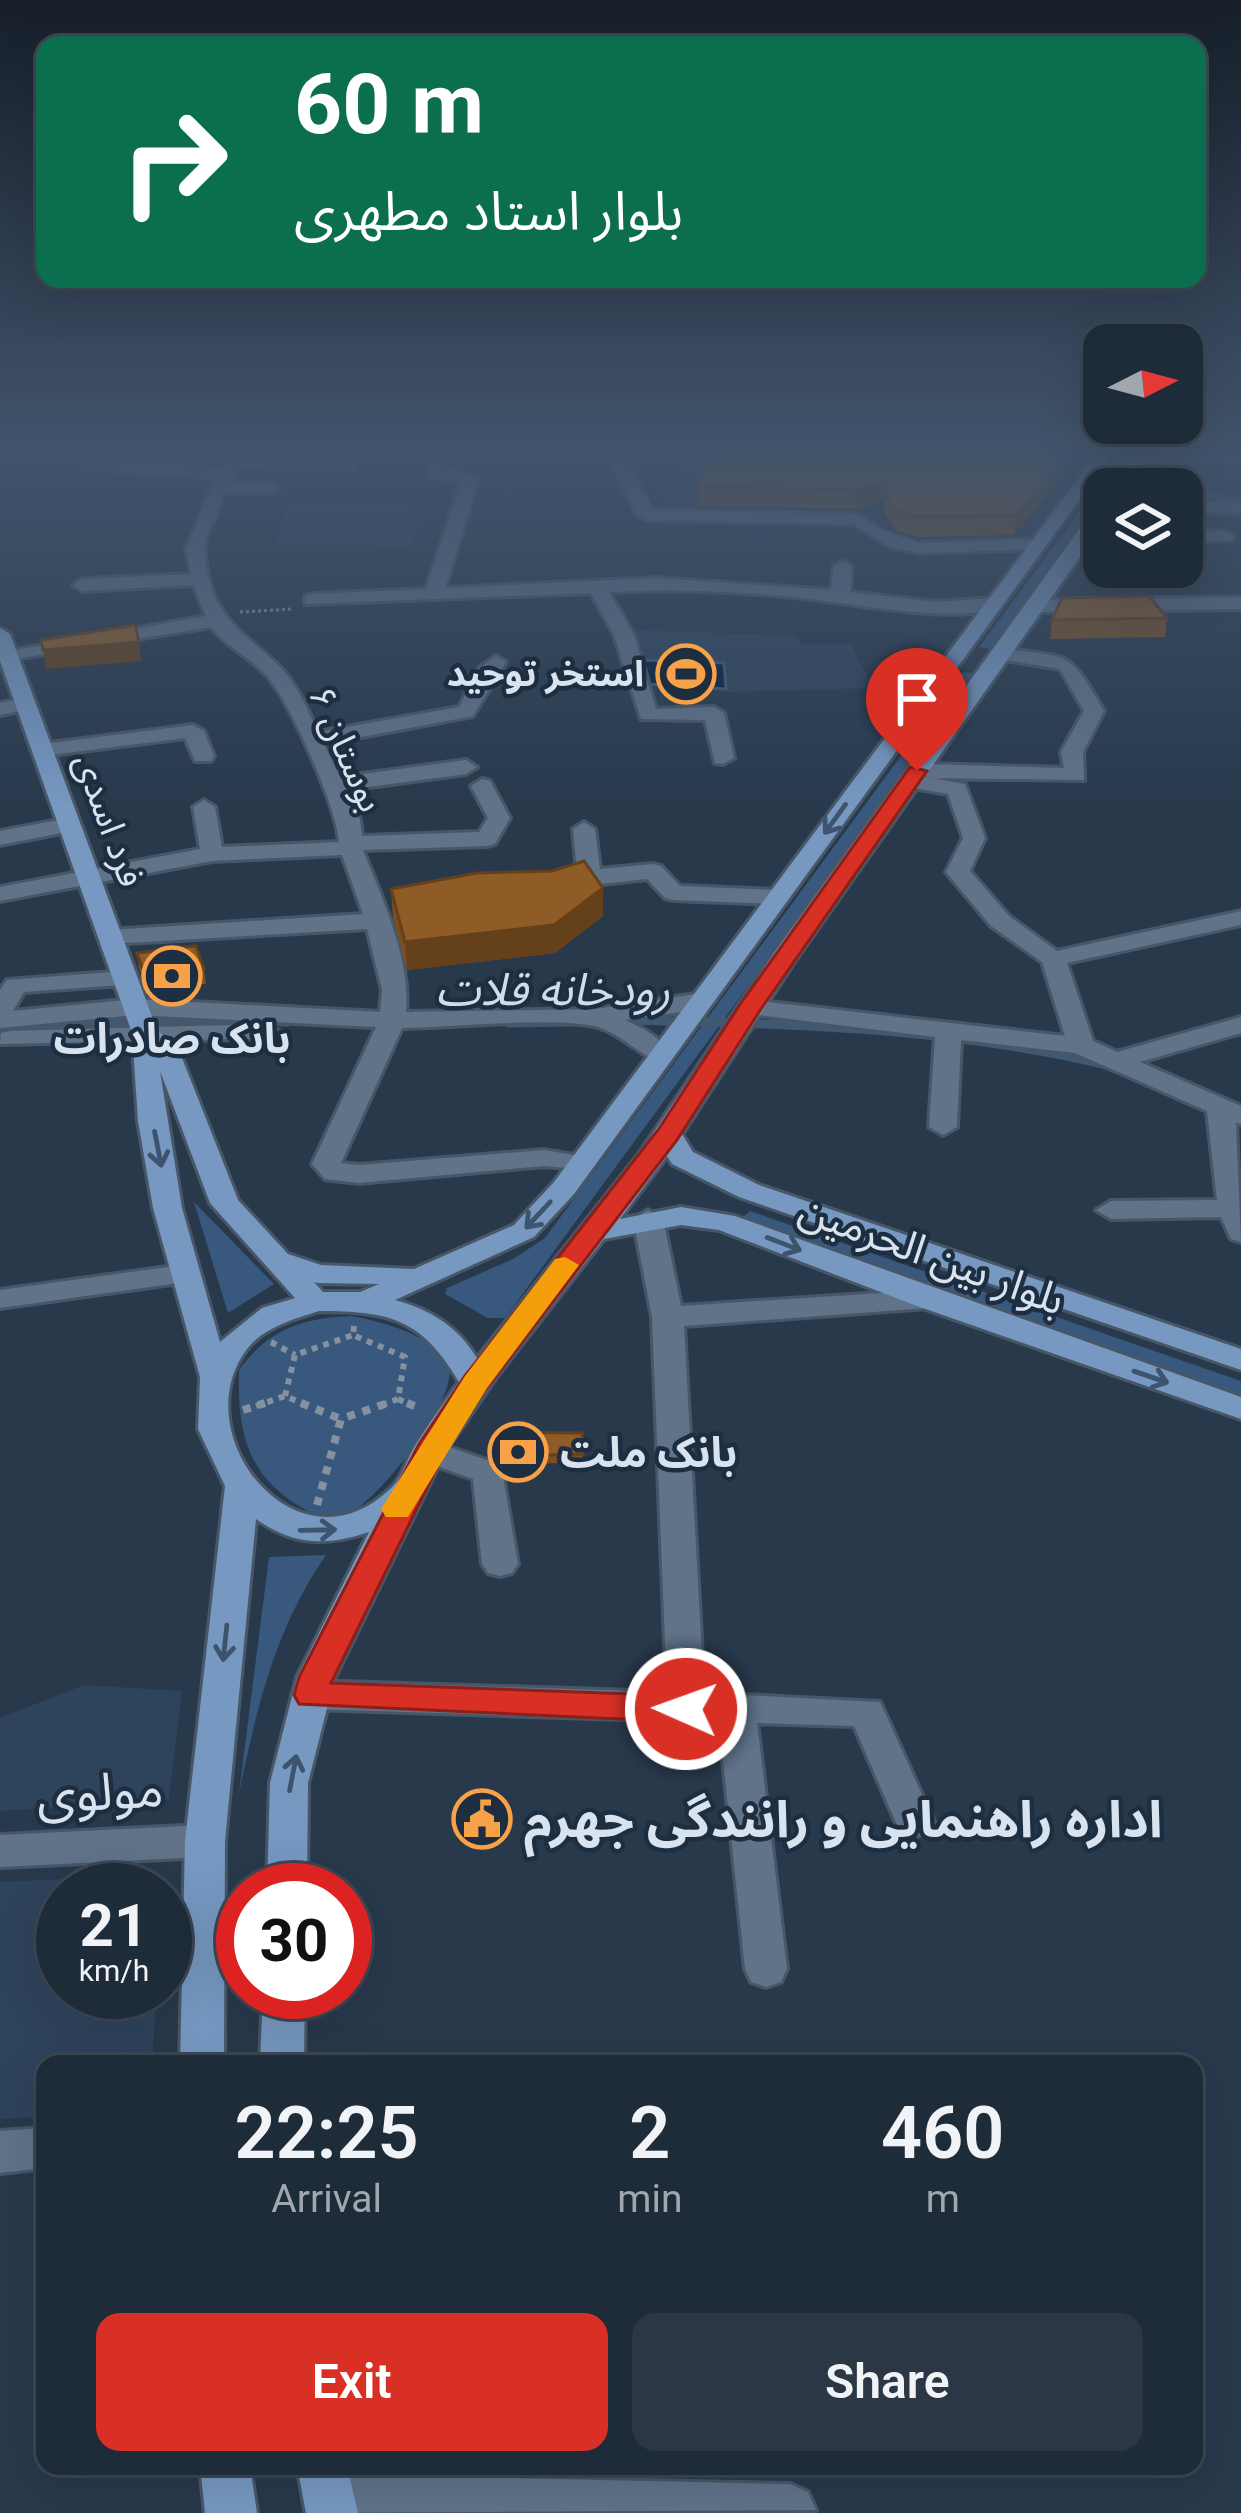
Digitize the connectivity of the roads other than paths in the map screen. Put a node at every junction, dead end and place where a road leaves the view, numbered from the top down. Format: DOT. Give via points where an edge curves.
graph roads {
  1 [pos="202,572"];
  2 [pos="440,572"];
  3 [pos="842,572"];
  4 [pos="1017,572"];
  5 [pos="1064,572"];
  6 [pos="199,579"];
  7 [pos="82,585"];
  8 [pos="598,588"];
  9 [pos="434,592"];
  10 [pos="840,598"];
  11 [pos="312,601"];
  12 [pos="1241,603"];
  13 [pos="994,604"];
  14 [pos="1034,606"];
  15 [pos="217,620"];
  16 [pos="0,634"];
  17 [pos="9,657"];
  18 [pos="954,659"];
  19 [pos="996,660"];
  20 [pos="496,662"];
  21 [pos="26,704"];
  22 [pos="184,706"];
  23 [pos="0,709"];
  24 [pos="193,731"];
  25 [pos="311,740"];
  26 [pos="42,750"];
  27 [pos="203,757"];
  28 [pos="722,758"];
  29 [pos="914,776"];
  30 [pos="332,785"];
  31 [pos="204,807"];
  32 [pos="69,825"];
  33 [pos="584,829"];
  34 [pos="0,838"];
  35 [pos="350,845"];
  36 [pos="212,854"];
  37 [pos="87,874"];
  38 [pos="589,877"];
  39 [pos="522,886"];
  40 [pos="0,895"];
  41 [pos="778,897"];
  42 [pos="404,905"];
  43 [pos="1241,918"];
  44 [pos="368,922"];
  45 [pos="121,952"];
  46 [pos="1053,959"];
  47 [pos="702,1002"];
  48 [pos="0,1015"];
  49 [pos="595,1018"];
  50 [pos="744,1018"];
  51 [pos="140,1020"];
  52 [pos="392,1020"];
  53 [pos="1241,1024"];
  54 [pos="947,1032"];
  55 [pos="0,1040"];
  56 [pos="1081,1046"];
  57 [pos="661,1056"];
  58 [pos="1114,1060"];
  59 [pos="1230,1112"];
  60 [pos="943,1127"];
  61 [pos="668,1134"];
  62 [pos="581,1164"];
  63 [pos="749,1191"];
  64 [pos="1111,1210"];
  65 [pos="648,1219"];
  66 [pos="725,1222"];
  67 [pos="1239,1224"];
  68 [pos="590,1233"];
  69 [pos="272,1258"];
  70 [pos="444,1267"];
  71 [pos="182,1274"];
  72 [pos="0,1299"];
  73 [pos="928,1299"];
  74 [pos="314,1301"];
  75 [pos="358,1308"];
  76 [pos="668,1317"];
  77 [pos="1241,1360"];
  78 [pos="476,1382"];
  79 [pos="227,1383"];
  80 [pos="1241,1408"];
  81 [pos="429,1451"];
  82 [pos="242,1485"];
  83 [pos="402,1500"];
  84 [pos="500,1564"];
  85 [pos="311,1695"];
  86 [pos="736,1708"];
  87 [pos="686,1709"];
  88 [pos="914,1821"];
  89 [pos="205,1840"];
  90 [pos="0,1851"];
  91 [pos="287,1863"];
  92 [pos="766,1969"];
  93 [pos="283,2019"];
  94 [pos="202,2055"];
  95 [pos="282,2055"];
  96 [pos="36,2149"];
  97 [pos="0,2152"];
  98 [pos="226,2475"];
  99 [pos="328,2493"];
  100 [pos="790,2510"];
  101 [pos="231,2513"];
  1 -- 6 [label="street, بوستان ۶"];
  2 -- 9 [label="street"];
  3 -- 10 [label="street"];
  4 -- 13 [label="main road"];
  5 -- 14 [label="main road"];
  6 -- 7 [label="street"];
  6 -- 15 [label="street, بوستان ۶"];
  8 -- 9 [label="street"];
  8 -- 10 [label="street" via="675,584"];
  8 -- 28 [label="street" via="624,635 648,716 713,713"];
  9 -- 11 [label="street"];
  10 -- 13 [label="street" via="935,608"];
  12 -- 14 [label="street"];
  13 -- 18 [label="main road"];
  14 -- 19 [label="main road"];
  15 -- 17 [label="street"];
  15 -- 25 [label="street, بوستان ۶" via="276,674"];
  16 -- 17 [label="main road, فرد اسدی"];
  17 -- 21 [label="main road, فرد اسدی"];
  18 -- 19 [label="main road"];
  18 -- 41 [label="main road, one-way"];
  19 -- 29 [label="main road"];
  19 -- 29 [label="street" via="1067,664 1094,711 1072,752 1076,776"];
  20 -- 25 [label="street" via="466,712"];
  21 -- 23 [label="street"];
  21 -- 26 [label="main road, فرد اسدی"];
  22 -- 24 [label="street"];
  24 -- 26 [label="street"];
  24 -- 27 [label="street"];
  25 -- 30 [label="street, بوستان ۶"];
  26 -- 32 [label="main road, فرد اسدی"];
  29 -- 46 [label="street" via="957,789 974,838 958,872 1000,921"];
  29 -- 50 [label="main road"];
  30 -- 35 [label="street, بوستان ۶" via="349,820"];
  30 -- 35 [label="street" via="474,777 499,818 487,839"];
  31 -- 36 [label="street"];
  32 -- 34 [label="street"];
  32 -- 37 [label="main road, فرد اسدی"];
  33 -- 38 [label="street"];
  35 -- 36 [label="street"];
  35 -- 44 [label="street, بوستان ۶"];
  36 -- 37 [label="street"];
  37 -- 40 [label="street"];
  37 -- 45 [label="main road, فرد اسدی"];
  38 -- 39 [label="street"];
  38 -- 41 [label="street" via="653,871 673,893"];
  41 -- 47 [label="main road"];
  42 -- 44 [label="street"];
  43 -- 46 [label="street"];
  44 -- 45 [label="street"];
  44 -- 52 [label="street, بوستان ۶" via="395,990"];
  45 -- 48 [label="street" via="16,985"];
  45 -- 51 [label="main road, فرد اسدی"];
  46 -- 56 [label="street"];
  47 -- 49 [label="street"];
  47 -- 57 [label="main road"];
  48 -- 51 [label="street"];
  49 -- 52 [label="street"];
  49 -- 57 [label="street" via="641,1036"];
  50 -- 54 [label="street"];
  50 -- 61 [label="main road"];
  51 -- 52 [label="street" via="323,1032"];
  51 -- 55 [label="street"];
  51 -- 69 [label="main road, فرد اسدی" via="166,1053 225,1203"];
  51 -- 71 [label="main road, فرد اسدی, one-way"];
  52 -- 62 [label="street" via="326,1164 335,1173 544,1158"];
  53 -- 58 [label="street"];
  54 -- 56 [label="street"];
  54 -- 60 [label="street"];
  56 -- 58 [label="street"];
  57 -- 62 [label="main road"];
  58 -- 59 [label="street"];
  59 -- 67 [label="street"];
  61 -- 63 [label="main road, بلوار بین الحرمین" via="682,1158"];
  61 -- 68 [label="main road"];
  62 -- 70 [label="main road, one-way" via="524,1231"];
  63 -- 66 [label="main road"];
  63 -- 77 [label="main road, بلوار بین الحرمین"];
  64 -- 67 [label="street"];
  65 -- 66 [label="main road, بلوار بین الحرمین"];
  65 -- 68 [label="main road, بلوار بین الحرمین"];
  65 -- 76 [label="street"];
  66 -- 73 [label="main road, بلوار بین الحرمین, one-way"];
  68 -- 78 [label="main road"];
  69 -- 70 [label="main road" via="356,1278"];
  69 -- 74 [label="main road, فرد اسدی"];
  70 -- 75 [label="main road"];
  71 -- 72 [label="street"];
  71 -- 79 [label="main road, فرد اسدی"];
  73 -- 76 [label="street"];
  73 -- 80 [label="main road, بلوار بین الحرمین, one-way"];
  74 -- 75 [label="main road"];
  74 -- 79 [label="main road" via="247,1330 222,1362"];
  75 -- 78 [label="main road" via="441,1329 466,1355"];
  76 -- 87 [label="street"];
  78 -- 81 [label="main road"];
  79 -- 82 [label="main road, فرد اسدی" via="213,1423"];
  81 -- 83 [label="main road"];
  81 -- 84 [label="street" via="489,1473"];
  82 -- 83 [label="main road, one-way" via="277,1521 317,1532"];
  82 -- 89 [label="main road, one-way"];
  83 -- 85 [label="main road"];
  85 -- 87 [label="street"];
  91 -- 85 [label="main road, one-way" via="289,1783"];
  86 -- 87 [label="street"];
  86 -- 88 [label="street" via="867,1712"];
  86 -- 92 [label="street"];
  89 -- 90 [label="street, مولوی"];
  89 -- 94 [label="main road"];
  93 -- 95 [label="main road"];
  96 -- 97 [label="street"];
  98 -- 101 [label="main road"];
  99 -- 100 [label="street"];
}
